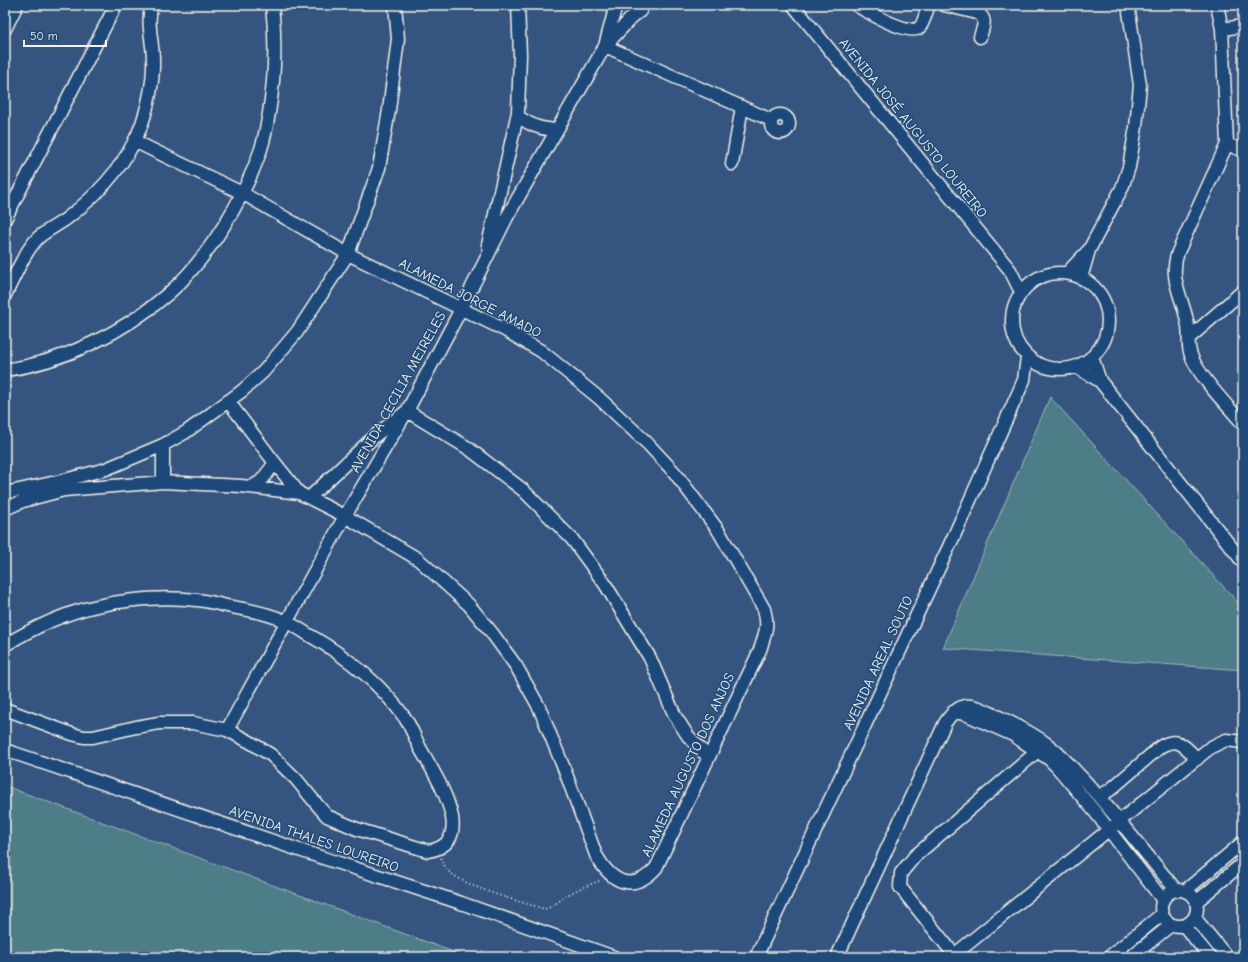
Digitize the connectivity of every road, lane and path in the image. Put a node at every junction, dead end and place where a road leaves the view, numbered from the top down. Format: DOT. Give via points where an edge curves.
graph roads {
  1 [pos="17,5"];
  2 [pos="116,5"];
  3 [pos="152,5"];
  4 [pos="272,5"];
  5 [pos="395,5"];
  6 [pos="518,5"];
  7 [pos="643,5"];
  8 [pos="651,5"];
  9 [pos="793,5"];
  10 [pos="856,5"];
  11 [pos="929,5"];
  12 [pos="944,5"];
  13 [pos="1128,5"];
  14 [pos="1217,5"];
  15 [pos="616,7"];
  16 [pos="633,11"];
  17 [pos="1243,26"];
  18 [pos="5,29"];
  19 [pos="1222,29"];
  20 [pos="980,37"];
  21 [pos="605,46"];
  22 [pos="742,107"];
  23 [pos="517,116"];
  24 [pos="771,120"];
  25 [pos="557,130"];
  26 [pos="134,141"];
  27 [pos="1227,144"];
  28 [pos="1243,151"];
  29 [pos="732,164"];
  30 [pos="242,193"];
  31 [pos="5,219"];
  32 [pos="1089,250"];
  33 [pos="348,254"];
  34 [pos="484,264"];
  35 [pos="1010,270"];
  36 [pos="1067,274"];
  37 [pos="1081,278"];
  38 [pos="1036,279"];
  39 [pos="1243,291"];
  40 [pos="1021,292"];
  41 [pos="5,295"];
  42 [pos="462,309"];
  43 [pos="1189,338"];
  44 [pos="1027,357"];
  45 [pos="1092,357"];
  46 [pos="1042,366"];
  47 [pos="1076,367"];
  48 [pos="5,370"];
  49 [pos="1024,380"];
  50 [pos="1100,381"];
  51 [pos="228,402"];
  52 [pos="407,410"];
  53 [pos="1243,424"];
  54 [pos="163,445"];
  55 [pos="275,463"];
  56 [pos="163,482"];
  57 [pos="252,487"];
  58 [pos="5,493"];
  59 [pos="304,495"];
  60 [pos="6,505"];
  61 [pos="345,516"];
  62 [pos="1243,562"];
  63 [pos="767,619"];
  64 [pos="286,621"];
  65 [pos="5,646"];
  66 [pos="5,709"];
  67 [pos="226,730"];
  68 [pos="1243,742"];
  69 [pos="1042,747"];
  70 [pos="5,750"];
  71 [pos="708,757"];
  72 [pos="1197,759"];
  73 [pos="1099,796"];
  74 [pos="1119,821"];
  75 [pos="1108,830"];
  76 [pos="1243,842"];
  77 [pos="438,850"];
  78 [pos="1243,863"];
  79 [pos="613,877"];
  80 [pos="1180,890"];
  81 [pos="1162,899"];
  82 [pos="1196,902"];
  83 [pos="1161,915"];
  84 [pos="1195,918"];
  85 [pos="1171,925"];
  86 [pos="1184,926"];
  87 [pos="840,956"];
  88 [pos="955,956"];
  89 [pos="614,957"];
  90 [pos="756,957"];
  91 [pos="1109,957"];
  92 [pos="1130,957"];
  93 [pos="1210,957"];
  94 [pos="1227,957"];
  1 -- 18 [label="street"];
  2 -- 31 [label="street"];
  3 -- 26 [label="street" via="149,15 153,74 144,114"];
  4 -- 30 [label="street" via="275,66 269,115 262,148"];
  5 -- 33 [label="street" via="398,39 380,168"];
  6 -- 23 [label="street" via="520,55"];
  7 -- 16 [label="street, AVENIDA CECILIA MEIRELES" via="640,11"];
  8 -- 16 [label="street, AVENIDA CECILIA MEIRELES" via="645,14"];
  9 -- 35 [label="street, AVENIDA JOSÉ AUGUSTO LOUREIRO"];
  10 -- 11 [label="street" via="910,30 920,27"];
  12 -- 20 [label="street" via="982,15 984,24"];
  13 -- 32 [label="street" via="1140,85 1136,127 1129,167 1122,188"];
  14 -- 19 [label="street"];
  15 -- 21 [label="street, AVENIDA CECILIA MEIRELES"];
  16 -- 21 [label="street, AVENIDA CECILIA MEIRELES"];
  17 -- 19 [label="street"];
  19 -- 27 [label="street"];
  21 -- 22 [label="street"];
  21 -- 25 [label="street, AVENIDA CECILIA MEIRELES"];
  22 -- 24 [label="street"];
  22 -- 29 [label="street"];
  23 -- 25 [label="street" via="534,127"];
  23 -- 34 [label="street"];
  25 -- 34 [label="street, AVENIDA CECILIA MEIRELES"];
  26 -- 30 [label="street, ALAMEDA JORGE AMADO"];
  26 -- 41 [label="street" via="104,185 82,206 39,236 31,245"];
  27 -- 28 [label="street"];
  27 -- 43 [label="street" via="1175,261 1175,280 1188,325"];
  30 -- 33 [label="street, ALAMEDA JORGE AMADO"];
  30 -- 48 [label="street" via="224,226 195,265 170,292 146,310 92,344 50,361"];
  32 -- 36 [label="street"];
  32 -- 37 [label="street"];
  33 -- 42 [label="street, ALAMEDA JORGE AMADO"];
  33 -- 51 [label="street" via="297,332 263,372"];
  34 -- 42 [label="street, AVENIDA CECILIA MEIRELES"];
  35 -- 38 [label="street"];
  35 -- 40 [label="street, AVENIDA JOSÉ AUGUSTO LOUREIRO"];
  36 -- 37 [label="street"];
  36 -- 38 [label="street" via="1051,274"];
  37 -- 45 [label="street" via="1098,291 1107,310 1108,325 1104,341"];
  38 -- 40 [label="street"];
  39 -- 43 [label="street"];
  40 -- 44 [label="street" via="1014,304 1012,332 1018,346"];
  42 -- 52 [label="street, AVENIDA CECILIA MEIRELES"];
  42 -- 63 [label="street, ALAMEDA JORGE AMADO" via="503,329 541,352 599,398 648,444 675,473 718,530 760,600"];
  43 -- 53 [label="street" via="1189,351 1200,372"];
  44 -- 46 [label="street"];
  44 -- 49 [label="street, AVENIDA AREAL SOUTO"];
  45 -- 47 [label="street"];
  45 -- 50 [label="street"];
  46 -- 47 [label="street" via="1062,369"];
  46 -- 49 [label="street, AVENIDA AREAL SOUTO"];
  47 -- 50 [label="street"];
  49 -- 90 [label="street, AVENIDA AREAL SOUTO" via="953,538"];
  50 -- 62 [label="street"];
  51 -- 54 [label="street"];
  51 -- 55 [label="street"];
  52 -- 59 [label="street"];
  52 -- 61 [label="street, AVENIDA CECILIA MEIRELES"];
  52 -- 71 [label="street" via="468,448 524,490 572,539 605,584 650,658 675,716 688,736"];
  54 -- 56 [label="street"];
  54 -- 58 [label="street" via="106,469 61,482"];
  55 -- 57 [label="street" via="261,481"];
  55 -- 59 [label="street"];
  56 -- 57 [label="street"];
  56 -- 60 [label="street" via="64,490"];
  57 -- 59 [label="street"];
  59 -- 61 [label="street"];
  61 -- 64 [label="street, AVENIDA CECILIA MEIRELES"];
  61 -- 79 [label="street" via="418,559 468,605 492,633 516,666 538,707 596,855 603,868"];
  63 -- 71 [label="street, ALAMEDA AUGUSTO DOS ANJOS" via="767,629 760,650"];
  64 -- 65 [label="street" via="249,610 197,600 150,598 80,610 34,628"];
  64 -- 67 [label="street, AVENIDA CECILIA MEIRELES"];
  64 -- 77 [label="street" via="355,665 381,690 405,719 451,811 452,834 447,843"];
  66 -- 67 [label="street" via="84,737 159,723 193,723"];
  67 -- 77 [label="street" via="272,755 327,816 357,829 417,848"];
  68 -- 72 [label="street" via="1226,740 1211,747"];
  69 -- 73 [label="street" via="1065,760"];
  69 -- 75 [label="street"];
  69 -- 87 [label="street" via="965,714 953,712 945,723"];
  69 -- 88 [label="street" via="914,856 901,873 900,887"];
  70 -- 89 [label="street, AVENIDA THALES LOUREIRO"];
  71 -- 79 [label="street, ALAMEDA AUGUSTO DOS ANJOS" via="656,868 640,880 630,882"];
  72 -- 73 [label="street" via="1185,746 1171,741"];
  72 -- 74 [label="street"];
  73 -- 74 [label="street"];
  74 -- 75 [label="street"];
  74 -- 80 [label="street"];
  75 -- 81 [label="street"];
  75 -- 88 [label="street"];
  76 -- 80 [label="street"];
  77 -- 79 [label="path" via="445,867 465,882 545,909 577,890"];
  78 -- 82 [label="street"];
  80 -- 81 [label="street" via="1168,893"];
  80 -- 82 [label="street" via="1192,895"];
  81 -- 83 [label="street"];
  82 -- 84 [label="street"];
  83 -- 85 [label="street"];
  83 -- 91 [label="street"];
  84 -- 86 [label="street"];
  84 -- 94 [label="street"];
  85 -- 86 [label="street"];
  85 -- 92 [label="street"];
  86 -- 93 [label="street"];
}
